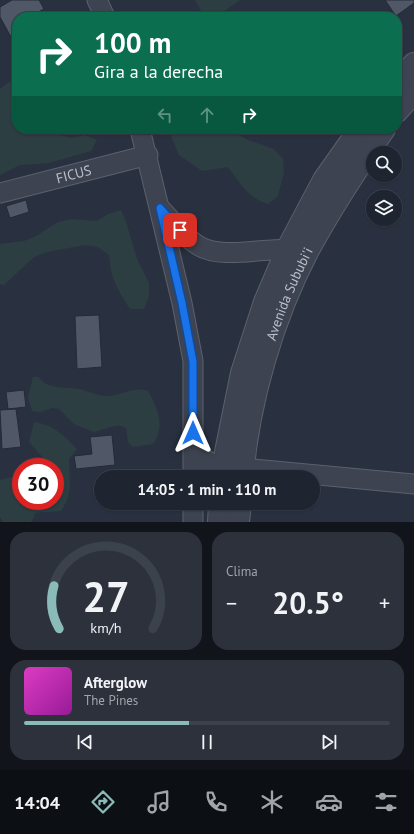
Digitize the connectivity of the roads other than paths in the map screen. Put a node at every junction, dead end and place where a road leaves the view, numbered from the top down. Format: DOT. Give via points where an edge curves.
graph roads {
  1 [pos="97,0"];
  2 [pos="102,12"];
  3 [pos="414,64"];
  4 [pos="402,77"];
  5 [pos="414,92"];
  6 [pos="402,106"];
  7 [pos="142,134"];
  8 [pos="356,134"];
  9 [pos="380,134"];
  10 [pos="148,155"];
  11 [pos="0,193"];
  12 [pos="160,208"];
  13 [pos="298,249"];
  14 [pos="193,452"];
  15 [pos="193,470"];
  16 [pos="222,470"];
  17 [pos="229,470"];
  18 [pos="320,479"];
  19 [pos="414,484"];
  20 [pos="193,510"];
  21 [pos="220,510"];
  22 [pos="239,510"];
  23 [pos="193,522"];
  24 [pos="219,522"];
  25 [pos="238,522"];
  1 -- 2 [label="street"];
  3 -- 4 [label="street"];
  5 -- 6 [label="street"];
  7 -- 10 [label="street"];
  8 -- 13 [label="street, Avenida Sububi'i" via="324,180"];
  9 -- 13 [label="street, Avenida Sububi'i"];
  10 -- 11 [label="street, FICUS"];
  10 -- 12 [label="street"];
  12 -- 13 [label="street" via="199,246 221,253"];
  12 -- 14 [label="street" via="193,362"];
  13 -- 17 [label="street, Avenida Sububi'i" via="283,307"];
  14 -- 15 [label="street"];
  14 -- 16 [label="street"];
  18 -- 19 [label="street"];
  20 -- 23 [label="street"];
  21 -- 24 [label="street"];
  22 -- 25 [label="street"];
}
